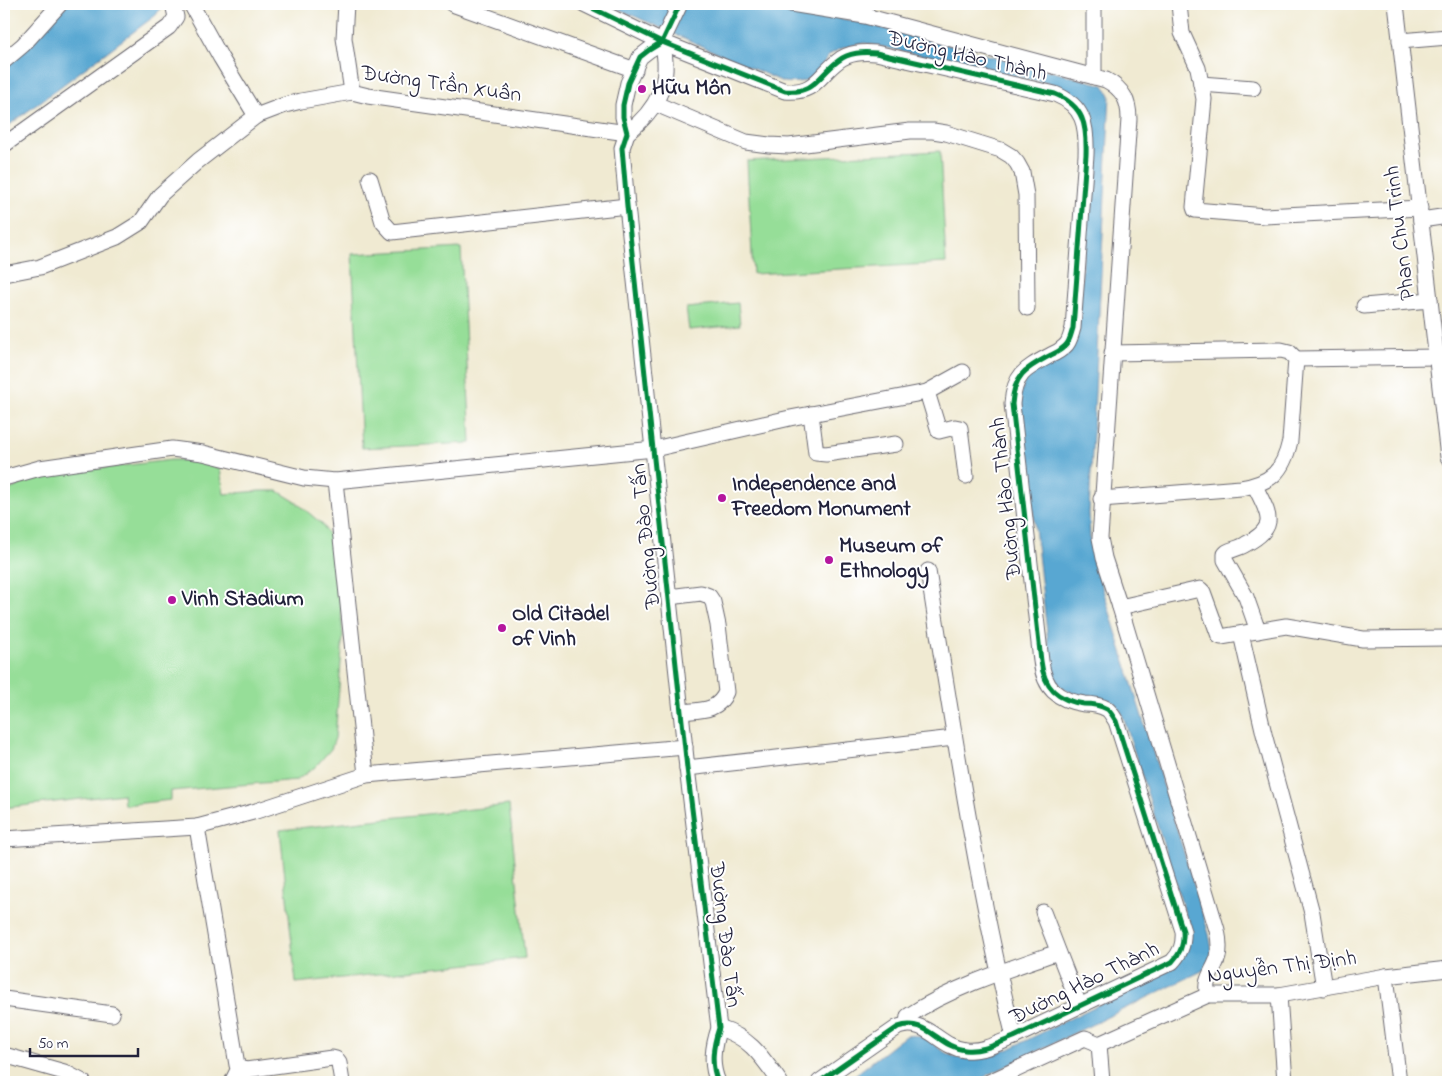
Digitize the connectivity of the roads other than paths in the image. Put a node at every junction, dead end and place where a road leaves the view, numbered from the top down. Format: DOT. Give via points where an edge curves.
graph roads {
  1 [pos="60,4"];
  2 [pos="173,4"];
  3 [pos="191,4"];
  4 [pos="346,4"];
  5 [pos="452,4"];
  6 [pos="584,4"];
  7 [pos="680,4"];
  8 [pos="791,4"];
  9 [pos="1094,4"];
  10 [pos="1178,4"];
  11 [pos="1396,4"];
  12 [pos="867,7"];
  13 [pos="1448,37"];
  14 [pos="664,39"];
  15 [pos="1400,41"];
  16 [pos="4,61"];
  17 [pos="635,70"];
  18 [pos="1094,77"];
  19 [pos="1201,84"];
  20 [pos="1253,88"];
  21 [pos="352,92"];
  22 [pos="656,104"];
  23 [pos="256,116"];
  24 [pos="627,133"];
  25 [pos="4,146"];
  26 [pos="370,179"];
  27 [pos="627,206"];
  28 [pos="1420,214"];
  29 [pos="1448,216"];
  30 [pos="4,274"];
  31 [pos="1430,300"];
  32 [pos="1364,306"];
  33 [pos="1027,308"];
  34 [pos="1112,352"];
  35 [pos="1437,357"];
  36 [pos="1296,359"];
  37 [pos="963,372"];
  38 [pos="1444,374"];
  39 [pos="927,392"];
  40 [pos="811,414"];
  41 [pos="896,444"];
  42 [pos="654,449"];
  43 [pos="1448,457"];
  44 [pos="966,476"];
  45 [pos="4,478"];
  46 [pos="335,482"];
  47 [pos="1255,486"];
  48 [pos="1101,499"];
  49 [pos="928,571"];
  50 [pos="669,597"];
  51 [pos="1120,607"];
  52 [pos="1258,631"];
  53 [pos="1241,634"];
  54 [pos="1448,638"];
  55 [pos="681,712"];
  56 [pos="954,738"];
  57 [pos="685,746"];
  58 [pos="687,768"];
  59 [pos="366,775"];
  60 [pos="197,826"];
  61 [pos="4,839"];
  62 [pos="1043,912"];
  63 [pos="1058,952"];
  64 [pos="1448,969"];
  65 [pos="998,972"];
  66 [pos="1386,976"];
  67 [pos="1324,988"];
  68 [pos="1208,995"];
  69 [pos="1279,995"];
  70 [pos="4,1000"];
  71 [pos="1079,1005"];
  72 [pos="112,1014"];
  73 [pos="907,1024"];
  74 [pos="719,1028"];
  75 [pos="1014,1037"];
  76 [pos="1099,1044"];
  77 [pos="4,1055"];
  78 [pos="239,1068"];
  79 [pos="83,1082"];
  80 [pos="232,1082"];
  81 [pos="342,1082"];
  82 [pos="718,1082"];
  83 [pos="780,1082"];
  84 [pos="818,1082"];
  85 [pos="989,1082"];
  86 [pos="1102,1082"];
  87 [pos="1286,1082"];
  88 [pos="1399,1082"];
  1 -- 16 [label="street"];
  2 -- 25 [label="street" via="176,18 169,27"];
  3 -- 23 [label="street"];
  4 -- 21 [label="street" via="344,38"];
  5 -- 17 [label="street"];
  6 -- 14 [label="street, Đường Hào Thành"];
  7 -- 14 [label="street"];
  8 -- 12 [label="street"];
  9 -- 18 [label="street"];
  10 -- 19 [label="street" via="1182,33 1198,68"];
  11 -- 15 [label="street, Phan Chu Trinh"];
  12 -- 18 [label="street"];
  13 -- 15 [label="street"];
  14 -- 17 [label="street, Đường Đào Tấn" via="640,57"];
  14 -- 22 [label="street" via="665,76"];
  14 -- 71 [label="street, Đường Hào Thành" via="792,92 816,84 843,57 860,52 876,53 1055,94 1074,105 1083,116 1086,155 1073,328 1066,346 1021,373 1012,404 1043,674 1059,696 1105,708 1116,721 1183,938 1180,952 1172,962"];
  15 -- 28 [label="street, Phan Chu Trinh"];
  17 -- 24 [label="street, Đường Đào Tấn" via="623,105"];
  18 -- 34 [label="street" via="1120,89 1129,111"];
  19 -- 20 [label="street"];
  19 -- 28 [label="street" via="1204,109 1195,210 1265,216"];
  21 -- 23 [label="street, Đường Trần Xuân" via="285,105"];
  21 -- 24 [label="street, Đường Trần Xuân"];
  22 -- 24 [label="street"];
  22 -- 33 [label="street" via="757,144 789,146 922,130 946,133 1001,150 1018,162 1025,184"];
  23 -- 30 [label="street, Đường Trần Xuân" via="198,161 160,195 141,222 118,237 40,267"];
  24 -- 27 [label="street, Đường Đào Tấn" via="622,148"];
  26 -- 27 [label="street" via="383,222 392,232"];
  27 -- 42 [label="street, Đường Đào Tấn"];
  28 -- 29 [label="street"];
  28 -- 31 [label="street, Phan Chu Trinh"];
  31 -- 32 [label="street"];
  31 -- 35 [label="street, Phan Chu Trinh"];
  34 -- 36 [label="street" via="1282,350"];
  34 -- 48 [label="street"];
  35 -- 36 [label="street"];
  35 -- 38 [label="street, Phan Chu Trinh"];
  36 -- 47 [label="street" via="1287,452 1278,471"];
  37 -- 39 [label="street"];
  38 -- 43 [label="street, Phan Chu Trinh"];
  39 -- 40 [label="street"];
  39 -- 44 [label="street" via="938,431 960,428"];
  40 -- 41 [label="street" via="816,453"];
  40 -- 42 [label="street"];
  42 -- 46 [label="street"];
  42 -- 50 [label="street, Đường Đào Tấn"];
  45 -- 46 [label="street" via="40,468 172,449"];
  46 -- 59 [label="street"];
  47 -- 48 [label="street"];
  47 -- 52 [label="street" via="1268,515 1268,523 1260,534 1227,552 1225,560 1246,597"];
  48 -- 51 [label="street" via="1100,538"];
  49 -- 56 [label="street"];
  50 -- 55 [label="street, Đường Đào Tấn"];
  50 -- 55 [label="street" via="701,593 714,602 726,692 722,701 712,708"];
  51 -- 53 [label="street" via="1200,589 1219,636"];
  51 -- 68 [label="street" via="1217,930 1219,950 1207,983"];
  52 -- 53 [label="street"];
  52 -- 54 [label="street" via="1286,626 1363,639"];
  53 -- 67 [label="street" via="1312,913"];
  55 -- 57 [label="street, Đường Đào Tấn"];
  56 -- 58 [label="street"];
  56 -- 65 [label="street"];
  57 -- 58 [label="street, Đường Đào Tấn"];
  57 -- 59 [label="street"];
  58 -- 74 [label="street, Đường Đào Tấn"];
  59 -- 60 [label="street" via="253,812"];
  60 -- 61 [label="street"];
  60 -- 78 [label="street"];
  62 -- 63 [label="street"];
  63 -- 65 [label="street"];
  63 -- 71 [label="street"];
  64 -- 66 [label="street, Nguyễn Thị Định"];
  65 -- 73 [label="street" via="923,1006 908,1016"];
  65 -- 75 [label="street"];
  66 -- 67 [label="street, Nguyễn Thị Định"];
  66 -- 88 [label="street"];
  67 -- 69 [label="street, Nguyễn Thị Định"];
  68 -- 69 [label="street, Nguyễn Thị Định"];
  68 -- 76 [label="street, Nguyễn Thị Định"];
  69 -- 87 [label="street"];
  70 -- 72 [label="street"];
  71 -- 75 [label="street, Đường Hào Thành"];
  73 -- 75 [label="street, Đường Hào Thành" via="924,1028 944,1042 964,1050 988,1047"];
  73 -- 84 [label="street"];
  74 -- 82 [label="street, Đường Đào Tấn" via="712,1063"];
  74 -- 83 [label="street, Đường Đào Tấn" via="734,1033 749,1044"];
  76 -- 85 [label="street, Nguyễn Thị Định" via="1085,1038"];
  76 -- 86 [label="street"];
  77 -- 79 [label="street" via="64,1072"];
  78 -- 80 [label="street"];
  78 -- 81 [label="street" via="246,1070 332,1058 339,1063"];
}
